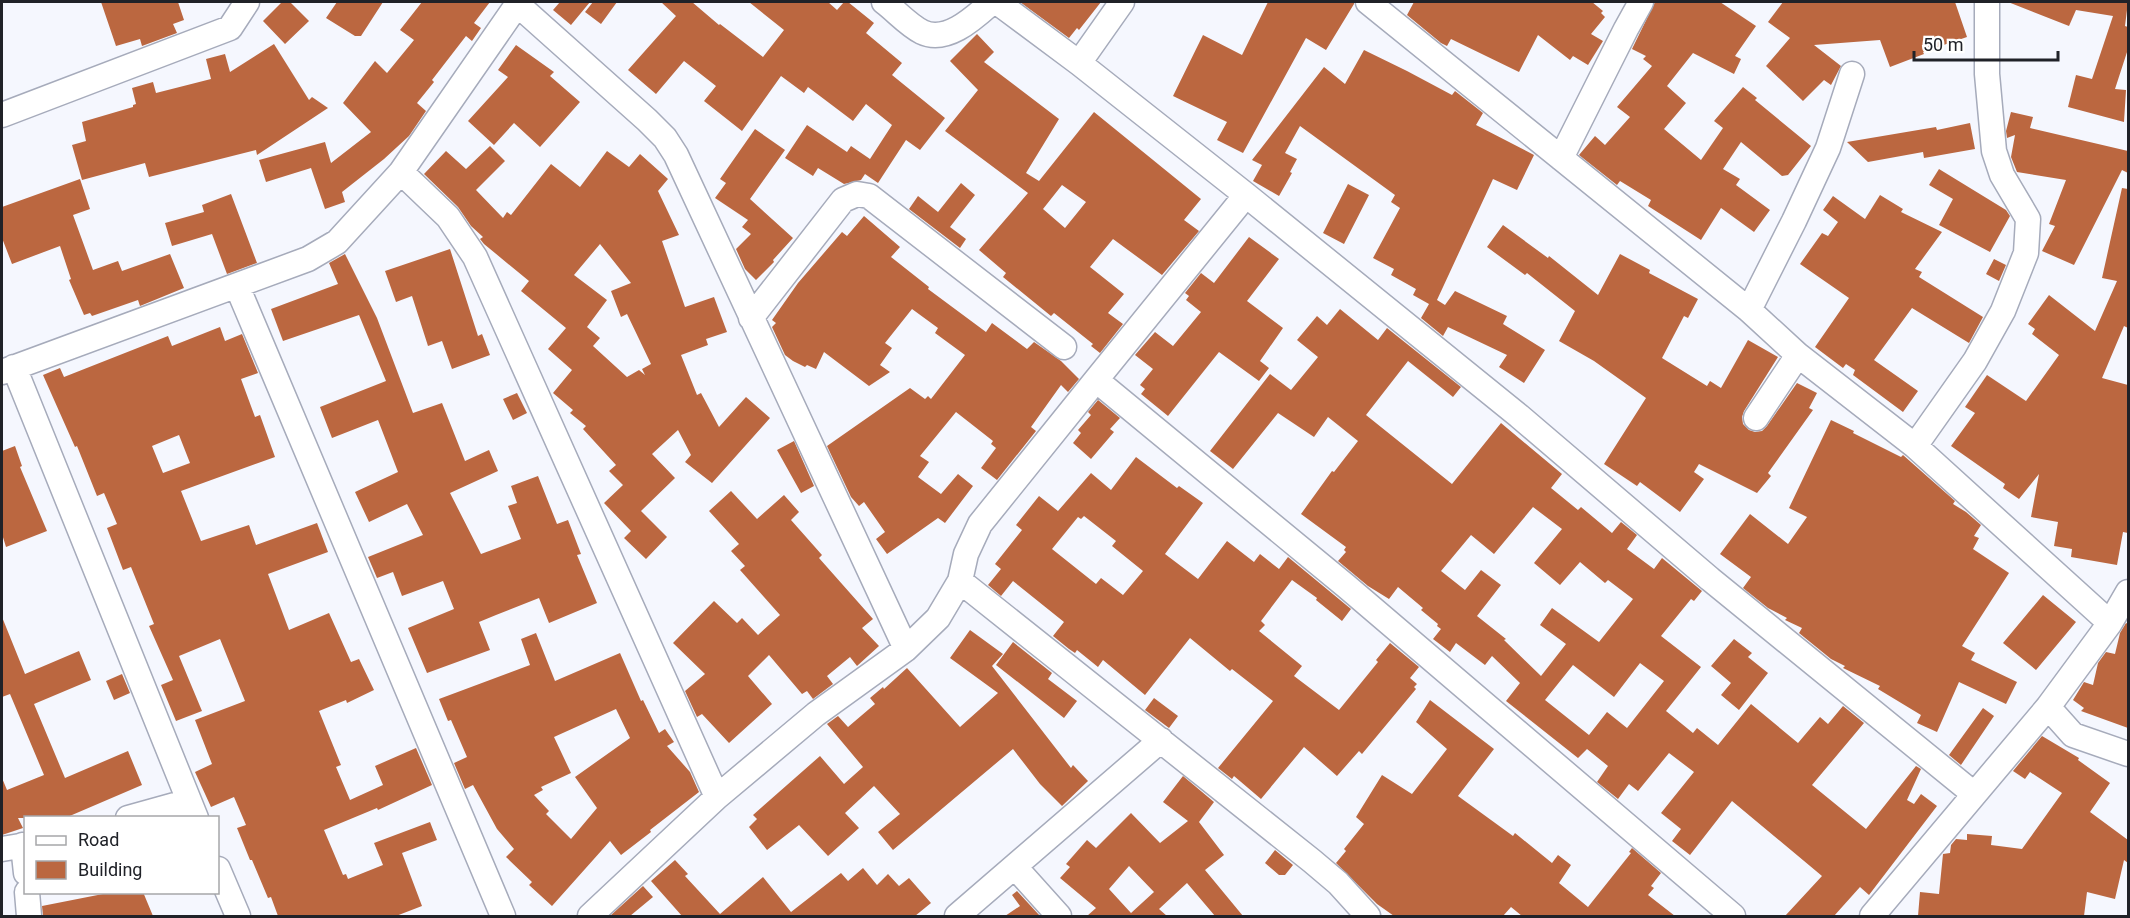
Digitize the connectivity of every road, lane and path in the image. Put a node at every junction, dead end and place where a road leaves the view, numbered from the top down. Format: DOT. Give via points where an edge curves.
graph roads {
  1 [pos="247,2"];
  2 [pos="884,2"];
  3 [pos="992,2"];
  4 [pos="997,2"];
  5 [pos="1122,2"];
  6 [pos="1641,2"];
  7 [pos="1987,2"];
  8 [pos="518,3"];
  9 [pos="1375,4"];
  10 [pos="1079,63"];
  11 [pos="1852,74"];
  12 [pos="2,115"];
  13 [pos="1561,158"];
  14 [pos="401,172"];
  15 [pos="1246,195"];
  16 [pos="237,286"];
  17 [pos="1749,310"];
  18 [pos="751,318"];
  19 [pos="1064,347"];
  20 [pos="1798,355"];
  21 [pos="8,370"];
  22 [pos="1096,380"];
  23 [pos="1756,418"];
  24 [pos="1915,446"];
  25 [pos="960,581"];
  26 [pos="2128,592"];
  27 [pos="2110,623"];
  28 [pos="906,649"];
  29 [pos="2048,707"];
  30 [pos="1161,740"];
  31 [pos="2128,754"];
  32 [pos="1974,794"];
  33 [pos="717,797"];
  34 [pos="192,809"];
  35 [pos="142,816"];
  36 [pos="17,846"];
  37 [pos="24,867"];
  38 [pos="1015,867"];
  39 [pos="219,871"];
  40 [pos="27,894"];
  41 [pos="29,916"];
  42 [pos="238,916"];
  43 [pos="503,916"];
  44 [pos="590,916"];
  45 [pos="957,916"];
  46 [pos="1059,916"];
  47 [pos="1368,916"];
  48 [pos="1733,916"];
  49 [pos="1873,916"];
  1 -- 12 [label="street" via="230,28"];
  2 -- 3 [label="street" via="920,31 935,36 951,32"];
  4 -- 10 [label="street"];
  5 -- 10 [label="street"];
  6 -- 13 [label="street"];
  7 -- 24 [label="street" via="1987,74 1994,151 2002,175 2028,219 2026,253 2003,311 1975,361"];
  8 -- 14 [label="street"];
  8 -- 18 [label="street" via="665,138"];
  9 -- 13 [label="street"];
  10 -- 15 [label="street"];
  11 -- 17 [label="street" via="1828,148"];
  13 -- 17 [label="street"];
  14 -- 16 [label="street" via="337,242 308,259"];
  14 -- 33 [label="street" via="448,217 475,257"];
  15 -- 22 [label="street"];
  15 -- 32 [label="street"];
  16 -- 21 [label="street"];
  16 -- 43 [label="street"];
  17 -- 20 [label="street"];
  18 -- 19 [label="street" via="843,200 857,194 869,196"];
  18 -- 28 [label="street"];
  20 -- 23 [label="street"];
  20 -- 24 [label="street"];
  21 -- 34 [label="street"];
  22 -- 25 [label="street" via="980,524 966,554"];
  22 -- 48 [label="street" via="1346,586"];
  24 -- 27 [label="street"];
  25 -- 28 [label="street" via="938,618"];
  25 -- 30 [label="street"];
  26 -- 27 [label="street"];
  27 -- 29 [label="street"];
  28 -- 33 [label="street" via="816,714"];
  29 -- 31 [label="street" via="2073,735"];
  29 -- 32 [label="street"];
  30 -- 38 [label="street"];
  30 -- 47 [label="street" via="1338,883"];
  32 -- 49 [label="street"];
  33 -- 44 [label="street"];
  34 -- 35 [label="street"];
  36 -- 37 [label="street"];
  38 -- 45 [label="street"];
  38 -- 46 [label="street"];
  39 -- 42 [label="street"];
  40 -- 41 [label="street"];
}
